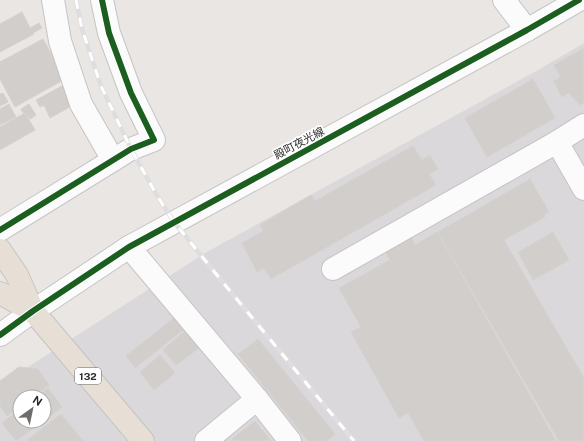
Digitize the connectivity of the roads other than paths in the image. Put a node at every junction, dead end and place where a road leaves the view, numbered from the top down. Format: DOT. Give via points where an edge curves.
graph roads {
  1 [pos="53,0"];
  2 [pos="102,0"];
  3 [pos="504,0"];
  4 [pos="579,0"];
  5 [pos="527,30"];
  6 [pos="584,125"];
  7 [pos="557,142"];
  8 [pos="114,160"];
  9 [pos="584,189"];
  10 [pos="0,230"];
  11 [pos="129,247"];
  12 [pos="0,250"];
  13 [pos="333,269"];
  14 [pos="0,293"];
  15 [pos="34,311"];
  16 [pos="0,335"];
  17 [pos="257,399"];
  18 [pos="144,441"];
  19 [pos="206,441"];
  20 [pos="290,441"];
  1 -- 8 [label="street" via="60,42 81,104"];
  2 -- 8 [label="street" via="109,33 131,93 154,140 131,149"];
  3 -- 5 [label="street"];
  4 -- 5 [label="street, 殿町夜光線"];
  5 -- 11 [label="street, 殿町夜光線"];
  6 -- 7 [label="street"];
  7 -- 9 [label="street"];
  7 -- 13 [label="street"];
  8 -- 10 [label="street"];
  11 -- 15 [label="street, 殿町夜光線"];
  11 -- 17 [label="street"];
  12 -- 15 [label="highway, 132" via="17,275"];
  14 -- 15 [label="highway, 132"];
  15 -- 16 [label="street, 殿町夜光線"];
  15 -- 18 [label="highway, 132"];
  17 -- 19 [label="street"];
  17 -- 20 [label="street"];
}
